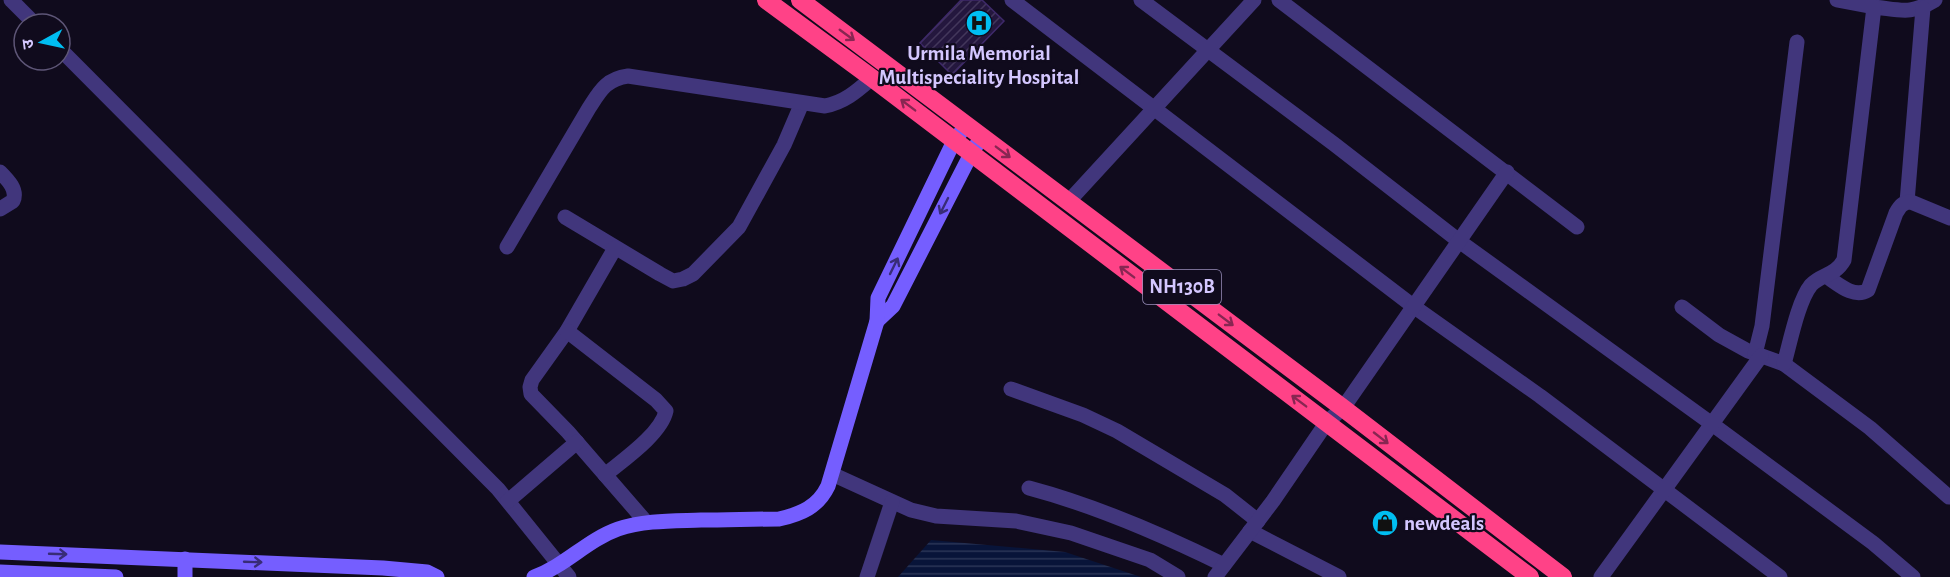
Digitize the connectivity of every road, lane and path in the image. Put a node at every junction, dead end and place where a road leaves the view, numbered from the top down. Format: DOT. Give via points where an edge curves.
graph roads {
  1 [pos="11,0"];
  2 [pos="766,0"];
  3 [pos="800,0"];
  4 [pos="1012,0"];
  5 [pos="1141,0"];
  6 [pos="1254,0"];
  7 [pos="1279,0"];
  8 [pos="1837,0"];
  9 [pos="1929,4"];
  10 [pos="1874,7"];
  11 [pos="23,12"];
  12 [pos="1797,42"];
  13 [pos="1209,50"];
  14 [pos="72,62"];
  15 [pos="872,78"];
  16 [pos="802,103"];
  17 [pos="1155,108"];
  18 [pos="966,124"];
  19 [pos="982,136"];
  20 [pos="954,141"];
  21 [pos="971,154"];
  22 [pos="0,172"];
  23 [pos="1507,172"];
  24 [pos="1069,201"];
  25 [pos="1907,202"];
  26 [pos="0,209"];
  27 [pos="565,217"];
  28 [pos="1950,219"];
  29 [pos="1577,227"];
  30 [pos="1459,241"];
  31 [pos="507,247"];
  32 [pos="615,248"];
  33 [pos="1827,276"];
  34 [pos="1413,306"];
  35 [pos="1682,307"];
  36 [pos="877,321"];
  37 [pos="567,331"];
  38 [pos="1758,355"];
  39 [pos="1784,364"];
  40 [pos="1011,389"];
  41 [pos="1343,408"];
  42 [pos="1327,422"];
  43 [pos="1712,424"];
  44 [pos="577,442"];
  45 [pos="832,474"];
  46 [pos="605,475"];
  47 [pos="1029,488"];
  48 [pos="1665,490"];
  49 [pos="1949,497"];
  50 [pos="508,501"];
  51 [pos="892,502"];
  52 [pos="646,522"];
  53 [pos="1254,526"];
  54 [pos="0,552"];
  55 [pos="185,560"];
  56 [pos="564,571"];
  57 [pos="1219,571"];
  58 [pos="0,572"];
  59 [pos="116,577"];
  60 [pos="185,577"];
  61 [pos="437,577"];
  62 [pos="534,577"];
  63 [pos="867,577"];
  64 [pos="1178,577"];
  65 [pos="1339,577"];
  66 [pos="1530,577"];
  67 [pos="1563,577"];
  68 [pos="1600,577"];
  69 [pos="1780,577"];
  70 [pos="1913,577"];
  1 -- 11 [label="street"];
  2 -- 15 [label="highway, NH130B"];
  3 -- 18 [label="highway, NH130B, one-way"];
  4 -- 17 [label="street"];
  5 -- 13 [label="street"];
  6 -- 13 [label="street"];
  7 -- 23 [label="street"];
  8 -- 10 [label="street"];
  9 -- 10 [label="street" via="1909,11"];
  9 -- 25 [label="street"];
  10 -- 33 [label="street" via="1844,260"];
  12 -- 38 [label="street"];
  13 -- 17 [label="street"];
  13 -- 30 [label="street"];
  14 -- 50 [label="street"];
  15 -- 16 [label="street" via="837,104"];
  20 -- 15 [label="highway, NH130B, one-way"];
  16 -- 31 [label="street" via="628,76 614,78 589,108"];
  16 -- 32 [label="street" via="739,227 693,274 673,281"];
  17 -- 24 [label="street"];
  17 -- 34 [label="street"];
  18 -- 19 [label="highway, NH130B"];
  18 -- 20 [label="street"];
  19 -- 21 [label="street"];
  19 -- 24 [label="highway, NH130B, one-way"];
  20 -- 21 [label="highway, NH130B"];
  36 -- 20 [label="street, one-way" via="879,298"];
  21 -- 36 [label="street, one-way" via="893,306"];
  42 -- 21 [label="highway, NH130B, one-way"];
  22 -- 26 [label="street" via="15,195 13,201"];
  23 -- 29 [label="street"];
  23 -- 30 [label="street"];
  24 -- 41 [label="highway, NH130B, one-way"];
  25 -- 28 [label="street"];
  25 -- 33 [label="street" via="1896,213 1868,290 1853,293"];
  27 -- 32 [label="street"];
  30 -- 34 [label="street"];
  30 -- 43 [label="street"];
  32 -- 37 [label="street"];
  33 -- 39 [label="street" via="1814,282 1805,293"];
  34 -- 41 [label="street"];
  34 -- 48 [label="street"];
  35 -- 38 [label="street" via="1719,335"];
  36 -- 45 [label="street"];
  37 -- 44 [label="street" via="532,380 530,390"];
  37 -- 46 [label="street" via="666,411 645,441"];
  38 -- 39 [label="street"];
  38 -- 43 [label="street"];
  39 -- 49 [label="street" via="1870,428"];
  40 -- 53 [label="street" via="1117,431 1215,490"];
  41 -- 42 [label="street"];
  41 -- 67 [label="highway, NH130B, one-way"];
  42 -- 53 [label="street"];
  42 -- 66 [label="highway, NH130B"];
  43 -- 48 [label="street"];
  43 -- 70 [label="street"];
  44 -- 46 [label="street"];
  44 -- 50 [label="street"];
  45 -- 51 [label="street"];
  45 -- 52 [label="street" via="822,498 793,516"];
  46 -- 52 [label="street"];
  47 -- 57 [label="street" via="1072,499 1177,542"];
  48 -- 68 [label="street"];
  48 -- 69 [label="street"];
  50 -- 56 [label="street"];
  51 -- 63 [label="street"];
  51 -- 64 [label="street" via="936,516 1016,521 1071,532 1150,561"];
  52 -- 56 [label="street" via="589,543"];
  53 -- 57 [label="street"];
  53 -- 65 [label="street"];
  54 -- 55 [label="street, one-way"];
  55 -- 60 [label="street"];
  55 -- 61 [label="street, one-way" via="383,568 427,572"];
  56 -- 62 [label="street"];
  58 -- 59 [label="street"];
}
